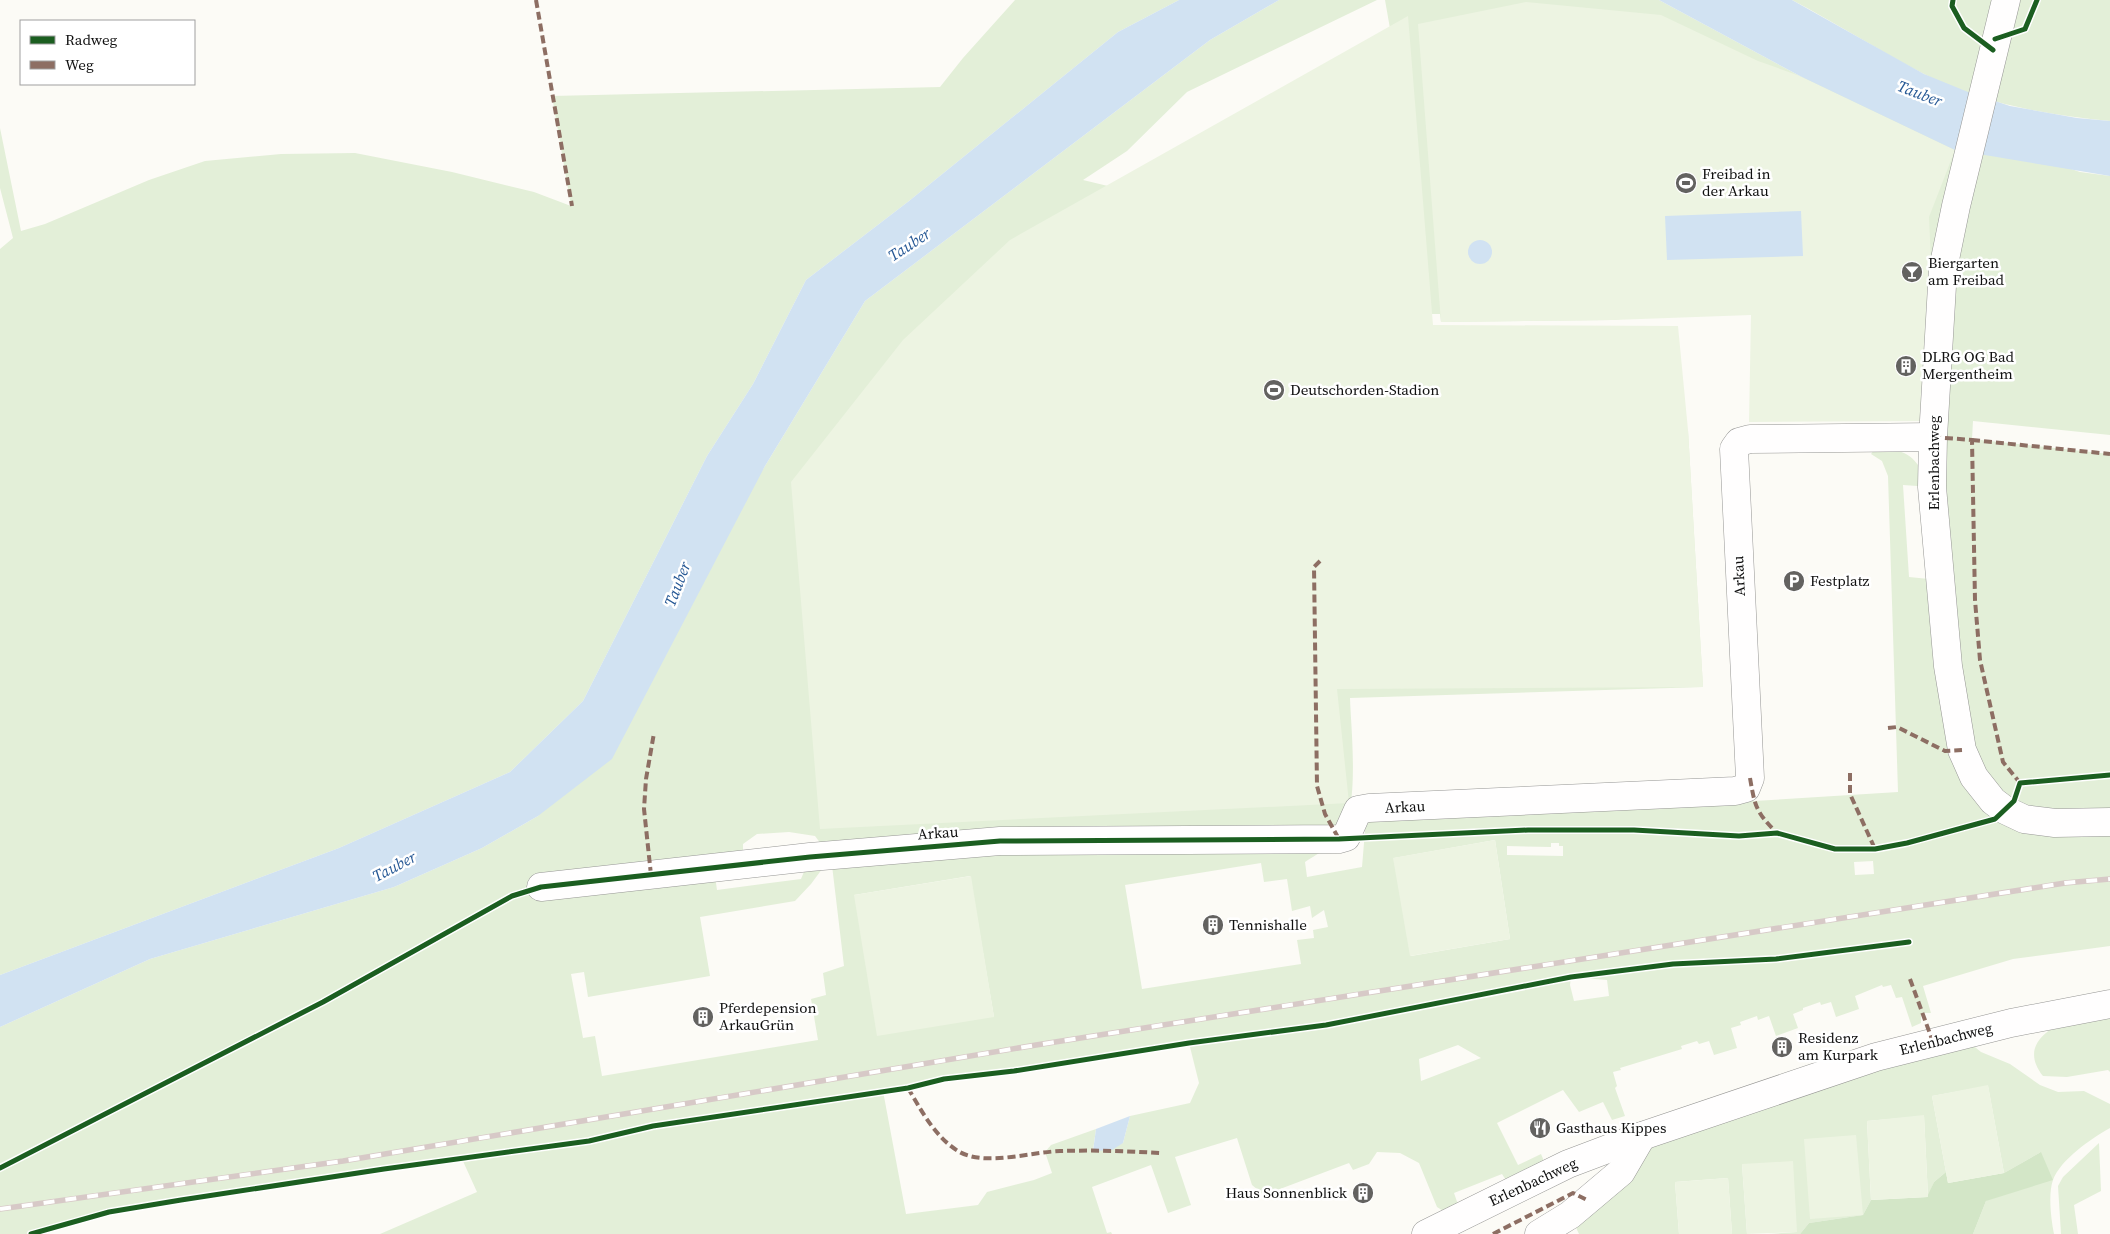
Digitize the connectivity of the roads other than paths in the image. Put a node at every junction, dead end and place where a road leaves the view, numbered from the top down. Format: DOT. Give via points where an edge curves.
graph roads {
  1 [pos="2006,0"];
  2 [pos="1932,437"];
  3 [pos="2110,822"];
  4 [pos="541,886"];
  5 [pos="2110,1004"];
  6 [pos="1642,1136"];
  7 [pos="1426,1234"];
  8 [pos="1539,1234"];
  1 -- 2 [label="street, Erlenbachweg" via="1943,269"];
  2 -- 3 [label="street, Erlenbachweg" via="1932,487 1948,666 1962,750 1974,777 1993,801 2024,819 2054,823"];
  2 -- 4 [label="street, Arkau" via="1750,439 1739,442 1734,449 1750,778 1746,788 1369,808 1358,810 1346,837 1339,839 1000,841 810,857"];
  5 -- 6 [label="street, Erlenbachweg" via="2011,1023 1876,1057"];
  6 -- 7 [label="street, Erlenbachweg" via="1568,1164"];
  6 -- 8 [label="street" via="1621,1172 1570,1215"];
}
